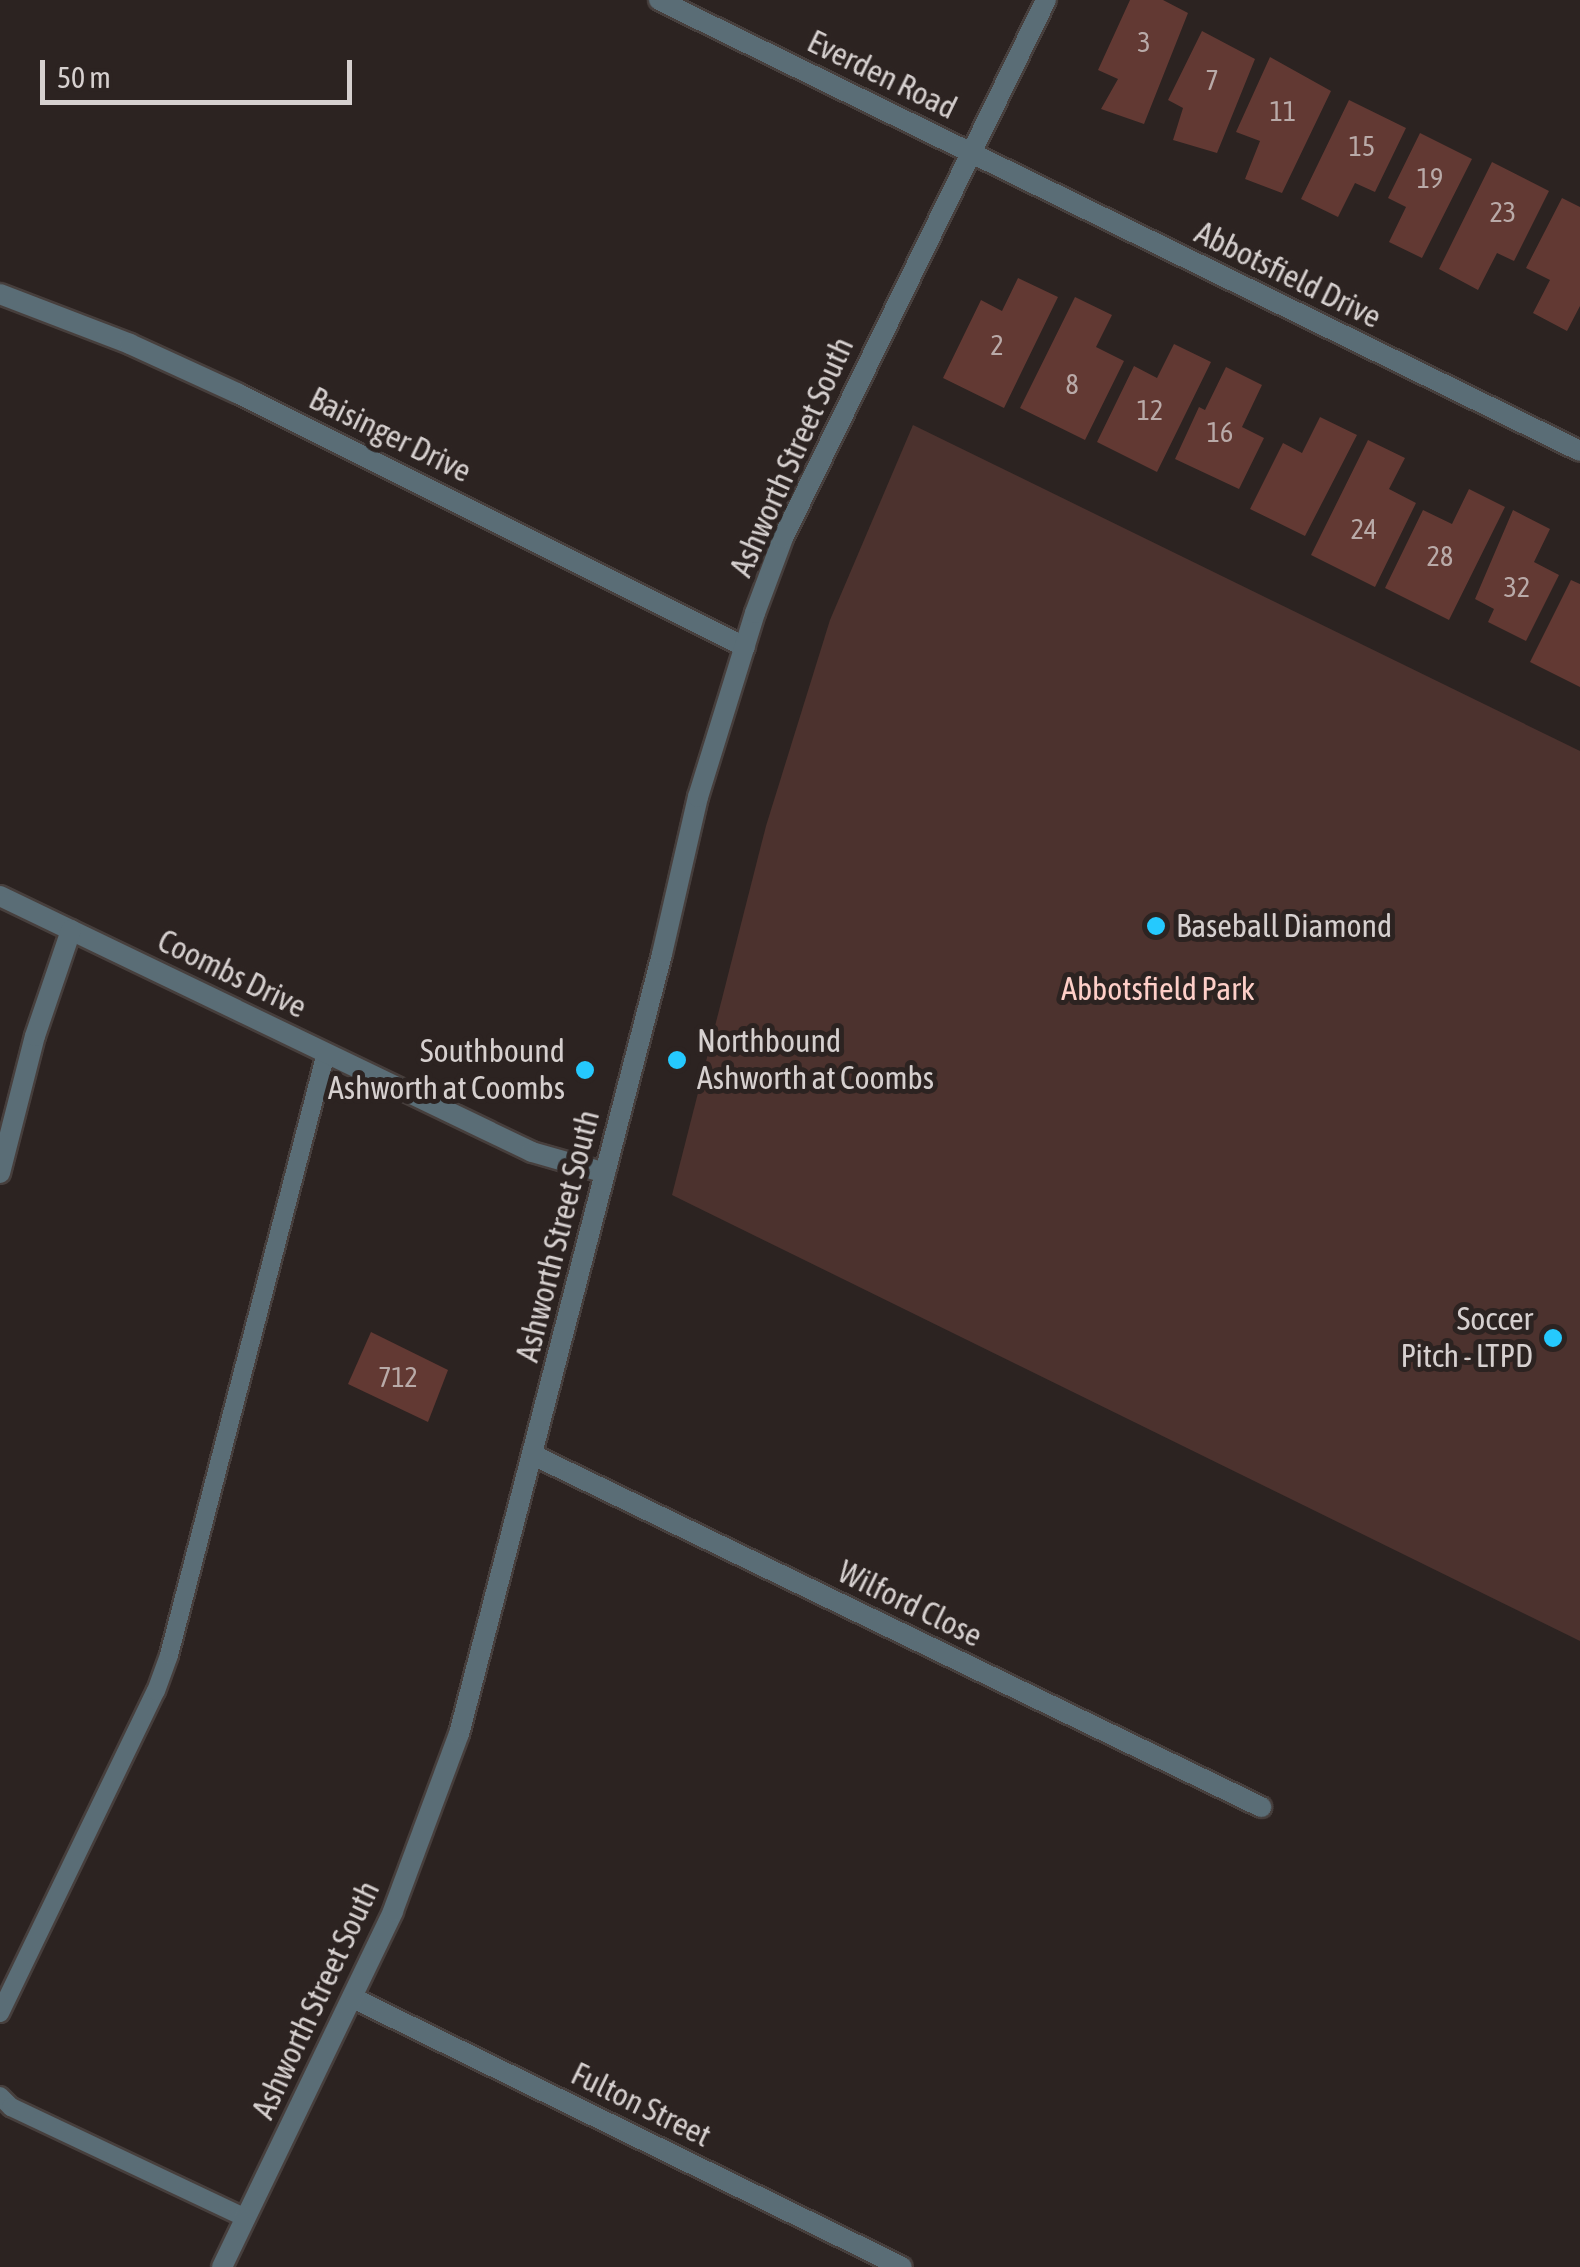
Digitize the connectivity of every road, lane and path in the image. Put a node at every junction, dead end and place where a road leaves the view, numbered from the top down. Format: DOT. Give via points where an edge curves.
graph roads {
  1 [pos="659,0"];
  2 [pos="1046,0"];
  3 [pos="971,152"];
  4 [pos="0,294"];
  5 [pos="1580,451"];
  6 [pos="745,647"];
  7 [pos="0,896"];
  8 [pos="71,930"];
  9 [pos="326,1053"];
  10 [pos="0,1173"];
  11 [pos="605,1174"];
  12 [pos="533,1455"];
  13 [pos="1261,1807"];
  14 [pos="353,1998"];
  15 [pos="0,2013"];
  16 [pos="0,2096"];
  17 [pos="246,2218"];
  18 [pos="222,2267"];
  19 [pos="902,2267"];
  1 -- 3 [label="street, Everden Road"];
  2 -- 3 [label="street, Ashworth Street South"];
  3 -- 5 [label="street, Abbotsfield Drive"];
  3 -- 6 [label="street, Ashworth Street South" via="783,538"];
  4 -- 6 [label="street, Baisinger Drive" via="237,393"];
  6 -- 11 [label="street, Ashworth Street South" via="698,797"];
  7 -- 8 [label="street, Coombs Drive"];
  8 -- 9 [label="street, Coombs Drive"];
  8 -- 10 [label="street"];
  9 -- 11 [label="street, Coombs Drive" via="532,1152"];
  9 -- 15 [label="lane" via="169,1655"];
  11 -- 12 [label="street, Ashworth Street South"];
  12 -- 13 [label="street, Wilford Close"];
  12 -- 14 [label="street, Ashworth Street South" via="459,1734"];
  14 -- 17 [label="street, Ashworth Street South"];
  14 -- 19 [label="street, Fulton Street"];
  16 -- 17 [label="lane"];
  17 -- 18 [label="street, Ashworth Street South"];
}
